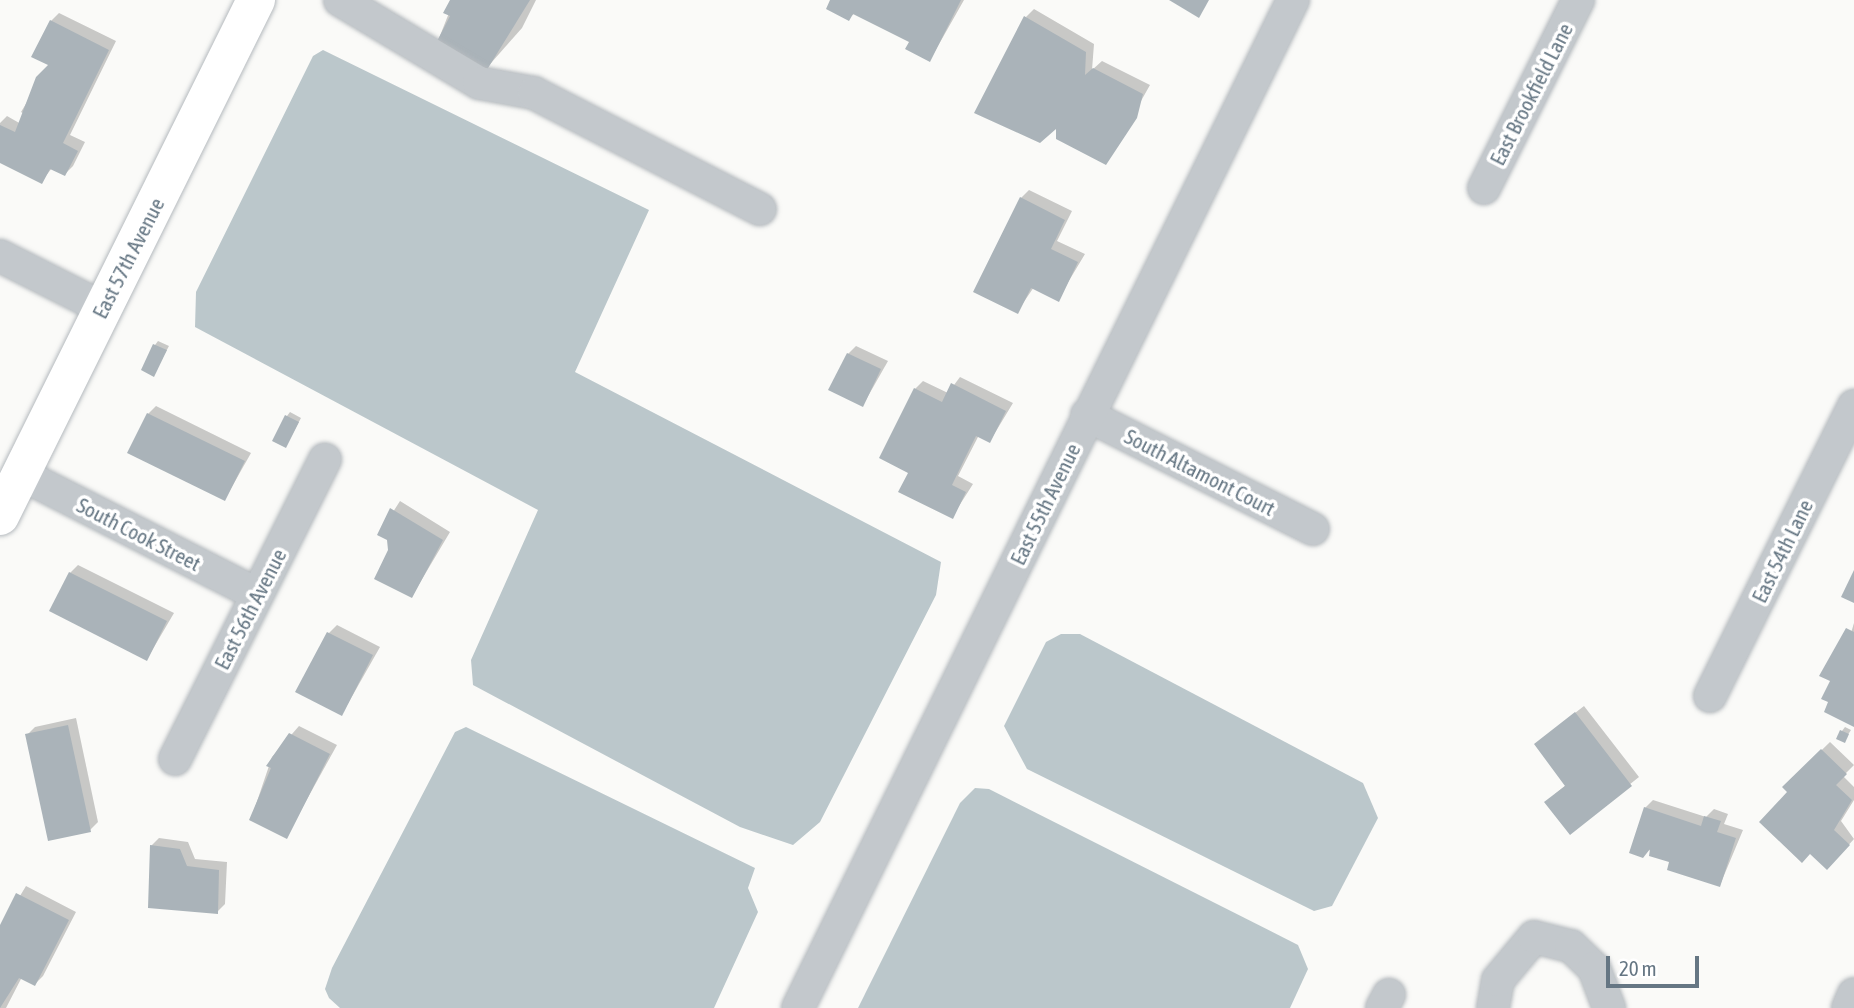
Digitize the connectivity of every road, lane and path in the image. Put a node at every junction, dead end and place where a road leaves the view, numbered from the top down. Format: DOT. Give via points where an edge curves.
graph roads {
  1 [pos="256,0"];
  2 [pos="340,0"];
  3 [pos="1293,0"];
  4 [pos="1578,0"];
  5 [pos="1484,188"];
  6 [pos="760,209"];
  7 [pos="0,256"];
  8 [pos="103,307"];
  9 [pos="1854,406"];
  10 [pos="1087,415"];
  11 [pos="325,459"];
  12 [pos="20,474"];
  13 [pos="0,516"];
  14 [pos="1313,529"];
  15 [pos="257,594"];
  16 [pos="1710,696"];
  17 [pos="175,759"];
  18 [pos="1854,994"];
  19 [pos="798,1008"];
  20 [pos="1493,1008"];
  21 [pos="1609,1008"];
  22 [pos="1847,1008"];
  1 -- 8 [label="main road, East 57th Avenue"];
  2 -- 6 [label="street" via="479,82 534,93"];
  3 -- 10 [label="street, East 55th Avenue"];
  4 -- 5 [label="street, East Brookfield Lane"];
  7 -- 8 [label="street"];
  8 -- 12 [label="main road, East 57th Avenue"];
  9 -- 16 [label="street, East 54th Lane"];
  10 -- 14 [label="street, South Altamont Court"];
  10 -- 19 [label="street, East 55th Avenue"];
  11 -- 15 [label="street, East 56th Avenue"];
  12 -- 13 [label="main road, East 57th Avenue"];
  12 -- 15 [label="street, South Cook Street"];
  15 -- 17 [label="street, East 56th Avenue"];
  18 -- 22 [label="street"];
  20 -- 21 [label="street" via="1498,980 1534,937 1571,946 1594,968"];
}
